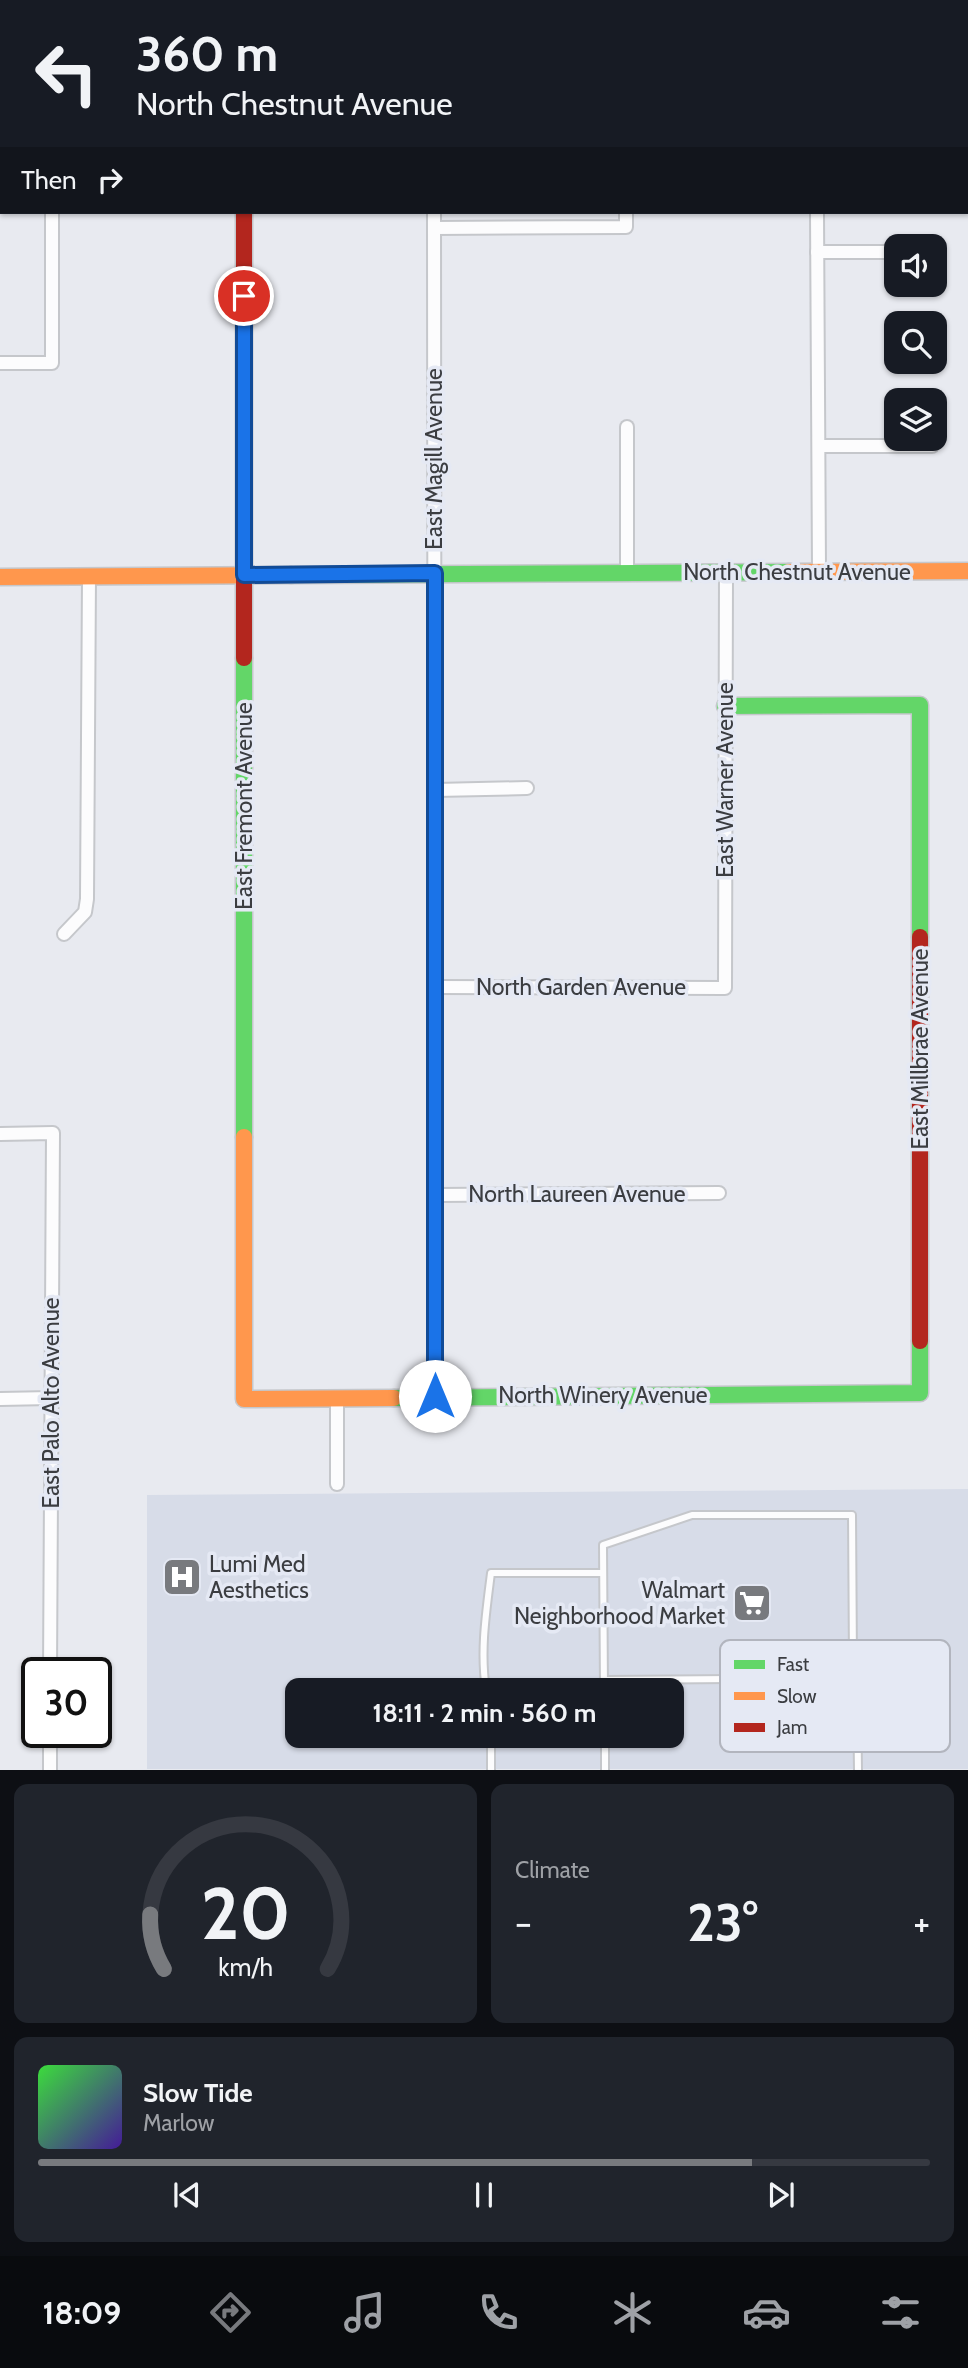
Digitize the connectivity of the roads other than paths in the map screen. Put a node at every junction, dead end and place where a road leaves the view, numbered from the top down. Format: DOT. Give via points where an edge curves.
graph roads {
  1 [pos="52,214"];
  2 [pos="244,214"];
  3 [pos="434,214"];
  4 [pos="626,214"];
  5 [pos="817,214"];
  6 [pos="434,228"];
  7 [pos="817,252"];
  8 [pos="884,252"];
  9 [pos="0,363"];
  10 [pos="627,427"];
  11 [pos="819,446"];
  12 [pos="884,446"];
  13 [pos="819,570"];
  14 [pos="968,571"];
  15 [pos="627,572"];
  16 [pos="726,572"];
  17 [pos="435,573"];
  18 [pos="244,575"];
  19 [pos="0,577"];
  20 [pos="89,577"];
  21 [pos="725,705"];
  22 [pos="527,788"];
  23 [pos="436,790"];
  24 [pos="64,934"];
  25 [pos="436,987"];
  26 [pos="725,988"];
  27 [pos="0,1134"];
  28 [pos="719,1193"];
  29 [pos="436,1195"];
  30 [pos="920,1393"];
  31 [pos="435,1396"];
  32 [pos="51,1398"];
  33 [pos="337,1398"];
  34 [pos="0,1399"];
  35 [pos="244,1399"];
  36 [pos="337,1484"];
  37 [pos="603,1573"];
  38 [pos="853,1640"];
  39 [pos="50,1657"];
  40 [pos="484,1678"];
  41 [pos="604,1678"];
  42 [pos="684,1679"];
  43 [pos="720,1679"];
  44 [pos="50,1748"];
  45 [pos="491,1748"];
  46 [pos="605,1748"];
  47 [pos="50,1769"];
  48 [pos="491,1769"];
  49 [pos="605,1769"];
  1 -- 9 [label="street" via="52,363"];
  2 -- 18 [label="street, East Fremont Avenue"];
  3 -- 6 [label="street, East Magill Avenue"];
  4 -- 6 [label="street" via="626,227"];
  5 -- 7 [label="street"];
  6 -- 17 [label="street, East Magill Avenue"];
  7 -- 8 [label="street"];
  7 -- 11 [label="street"];
  10 -- 15 [label="street"];
  11 -- 12 [label="street"];
  11 -- 13 [label="street"];
  13 -- 14 [label="street, North Chestnut Avenue"];
  13 -- 16 [label="street, North Chestnut Avenue"];
  15 -- 16 [label="street, North Chestnut Avenue"];
  15 -- 17 [label="street, North Chestnut Avenue"];
  16 -- 21 [label="street, East Warner Avenue"];
  17 -- 18 [label="street, North Chestnut Avenue"];
  17 -- 23 [label="street, East Magill Avenue"];
  18 -- 20 [label="street, North Chestnut Avenue"];
  18 -- 35 [label="street, East Fremont Avenue"];
  19 -- 20 [label="street, North Chestnut Avenue"];
  20 -- 24 [label="street" via="88,899 85,912"];
  21 -- 26 [label="street, East Warner Avenue"];
  21 -- 30 [label="street, East Millbrae Avenue" via="920,705"];
  22 -- 23 [label="street"];
  23 -- 25 [label="street, East Magill Avenue"];
  25 -- 26 [label="street, North Garden Avenue"];
  25 -- 29 [label="street, East Magill Avenue"];
  27 -- 32 [label="street, East Palo Alto Avenue" via="53,1133"];
  28 -- 29 [label="street, North Laureen Avenue"];
  29 -- 31 [label="street, East Magill Avenue"];
  30 -- 31 [label="street, North Winery Avenue"];
  31 -- 33 [label="street, North Winery Avenue"];
  32 -- 34 [label="street"];
  32 -- 39 [label="street, East Palo Alto Avenue"];
  33 -- 35 [label="street, North Winery Avenue"];
  33 -- 36 [label="street"];
  37 -- 38 [label="lane" via="603,1545 692,1515 852,1515"];
  37 -- 40 [label="lane" via="491,1573 483,1643"];
  37 -- 41 [label="lane"];
  42 -- 43 [label="lane"];
  44 -- 47 [label="street"];
  45 -- 48 [label="lane"];
  46 -- 49 [label="lane"];
}
